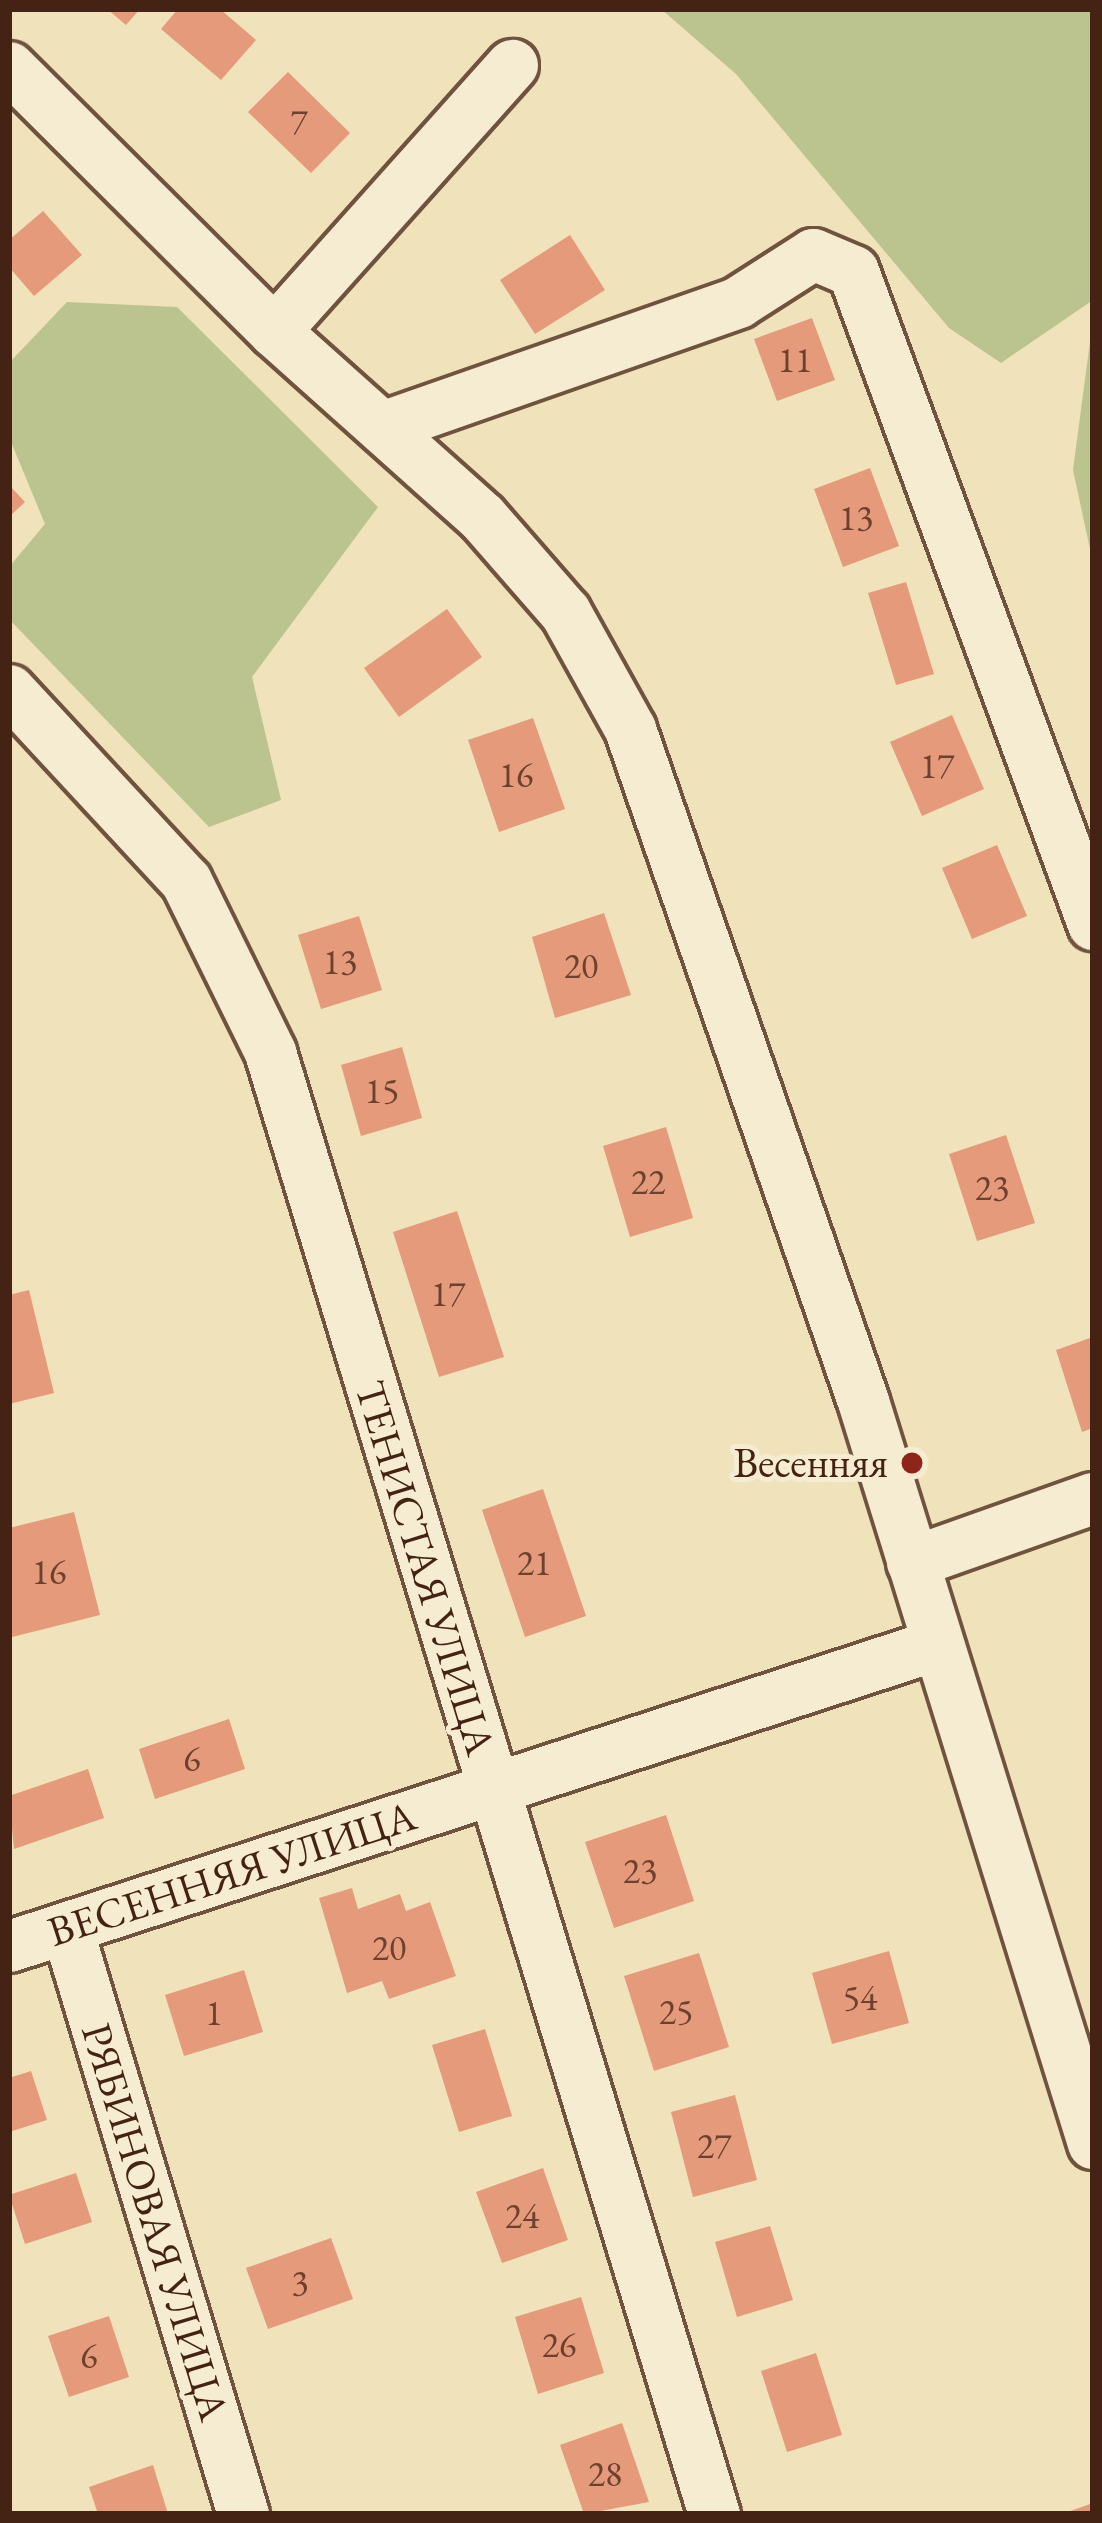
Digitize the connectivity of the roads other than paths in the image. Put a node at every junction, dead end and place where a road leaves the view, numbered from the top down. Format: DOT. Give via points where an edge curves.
graph roads {
  1 [pos="512,64"];
  2 [pos="9,67"];
  3 [pos="274,331"];
  4 [pos="382,427"];
  5 [pos="9,690"];
  6 [pos="1093,924"];
  7 [pos="1093,1498"];
  8 [pos="912,1562"];
  9 [pos="935,1645"];
  10 [pos="491,1789"];
  11 [pos="67,1929"];
  12 [pos="9,1946"];
  13 [pos="1093,2143"];
  14 [pos="243,2514"];
  15 [pos="714,2514"];
  1 -- 3 [label="street"];
  2 -- 3 [label="street"];
  3 -- 4 [label="street"];
  4 -- 6 [label="street" via="737,302 813,254 853,271"];
  4 -- 8 [label="street" via="482,517 565,612 630,729"];
  5 -- 10 [label="street, ТЕНИСТАЯ УЛИЦА" via="186,881 270,1052"];
  7 -- 8 [label="street"];
  8 -- 9 [label="street"];
  9 -- 10 [label="street, ВЕСЕННЯЯ УЛИЦА"];
  9 -- 13 [label="street"];
  10 -- 11 [label="street, ВЕСЕННЯЯ УЛИЦА"];
  10 -- 15 [label="street, ТЕНИСТАЯ УЛИЦА"];
  11 -- 12 [label="street, ВЕСЕННЯЯ УЛИЦА"];
  11 -- 14 [label="street, РЯБИНОВАЯ УЛИЦА"];
}
